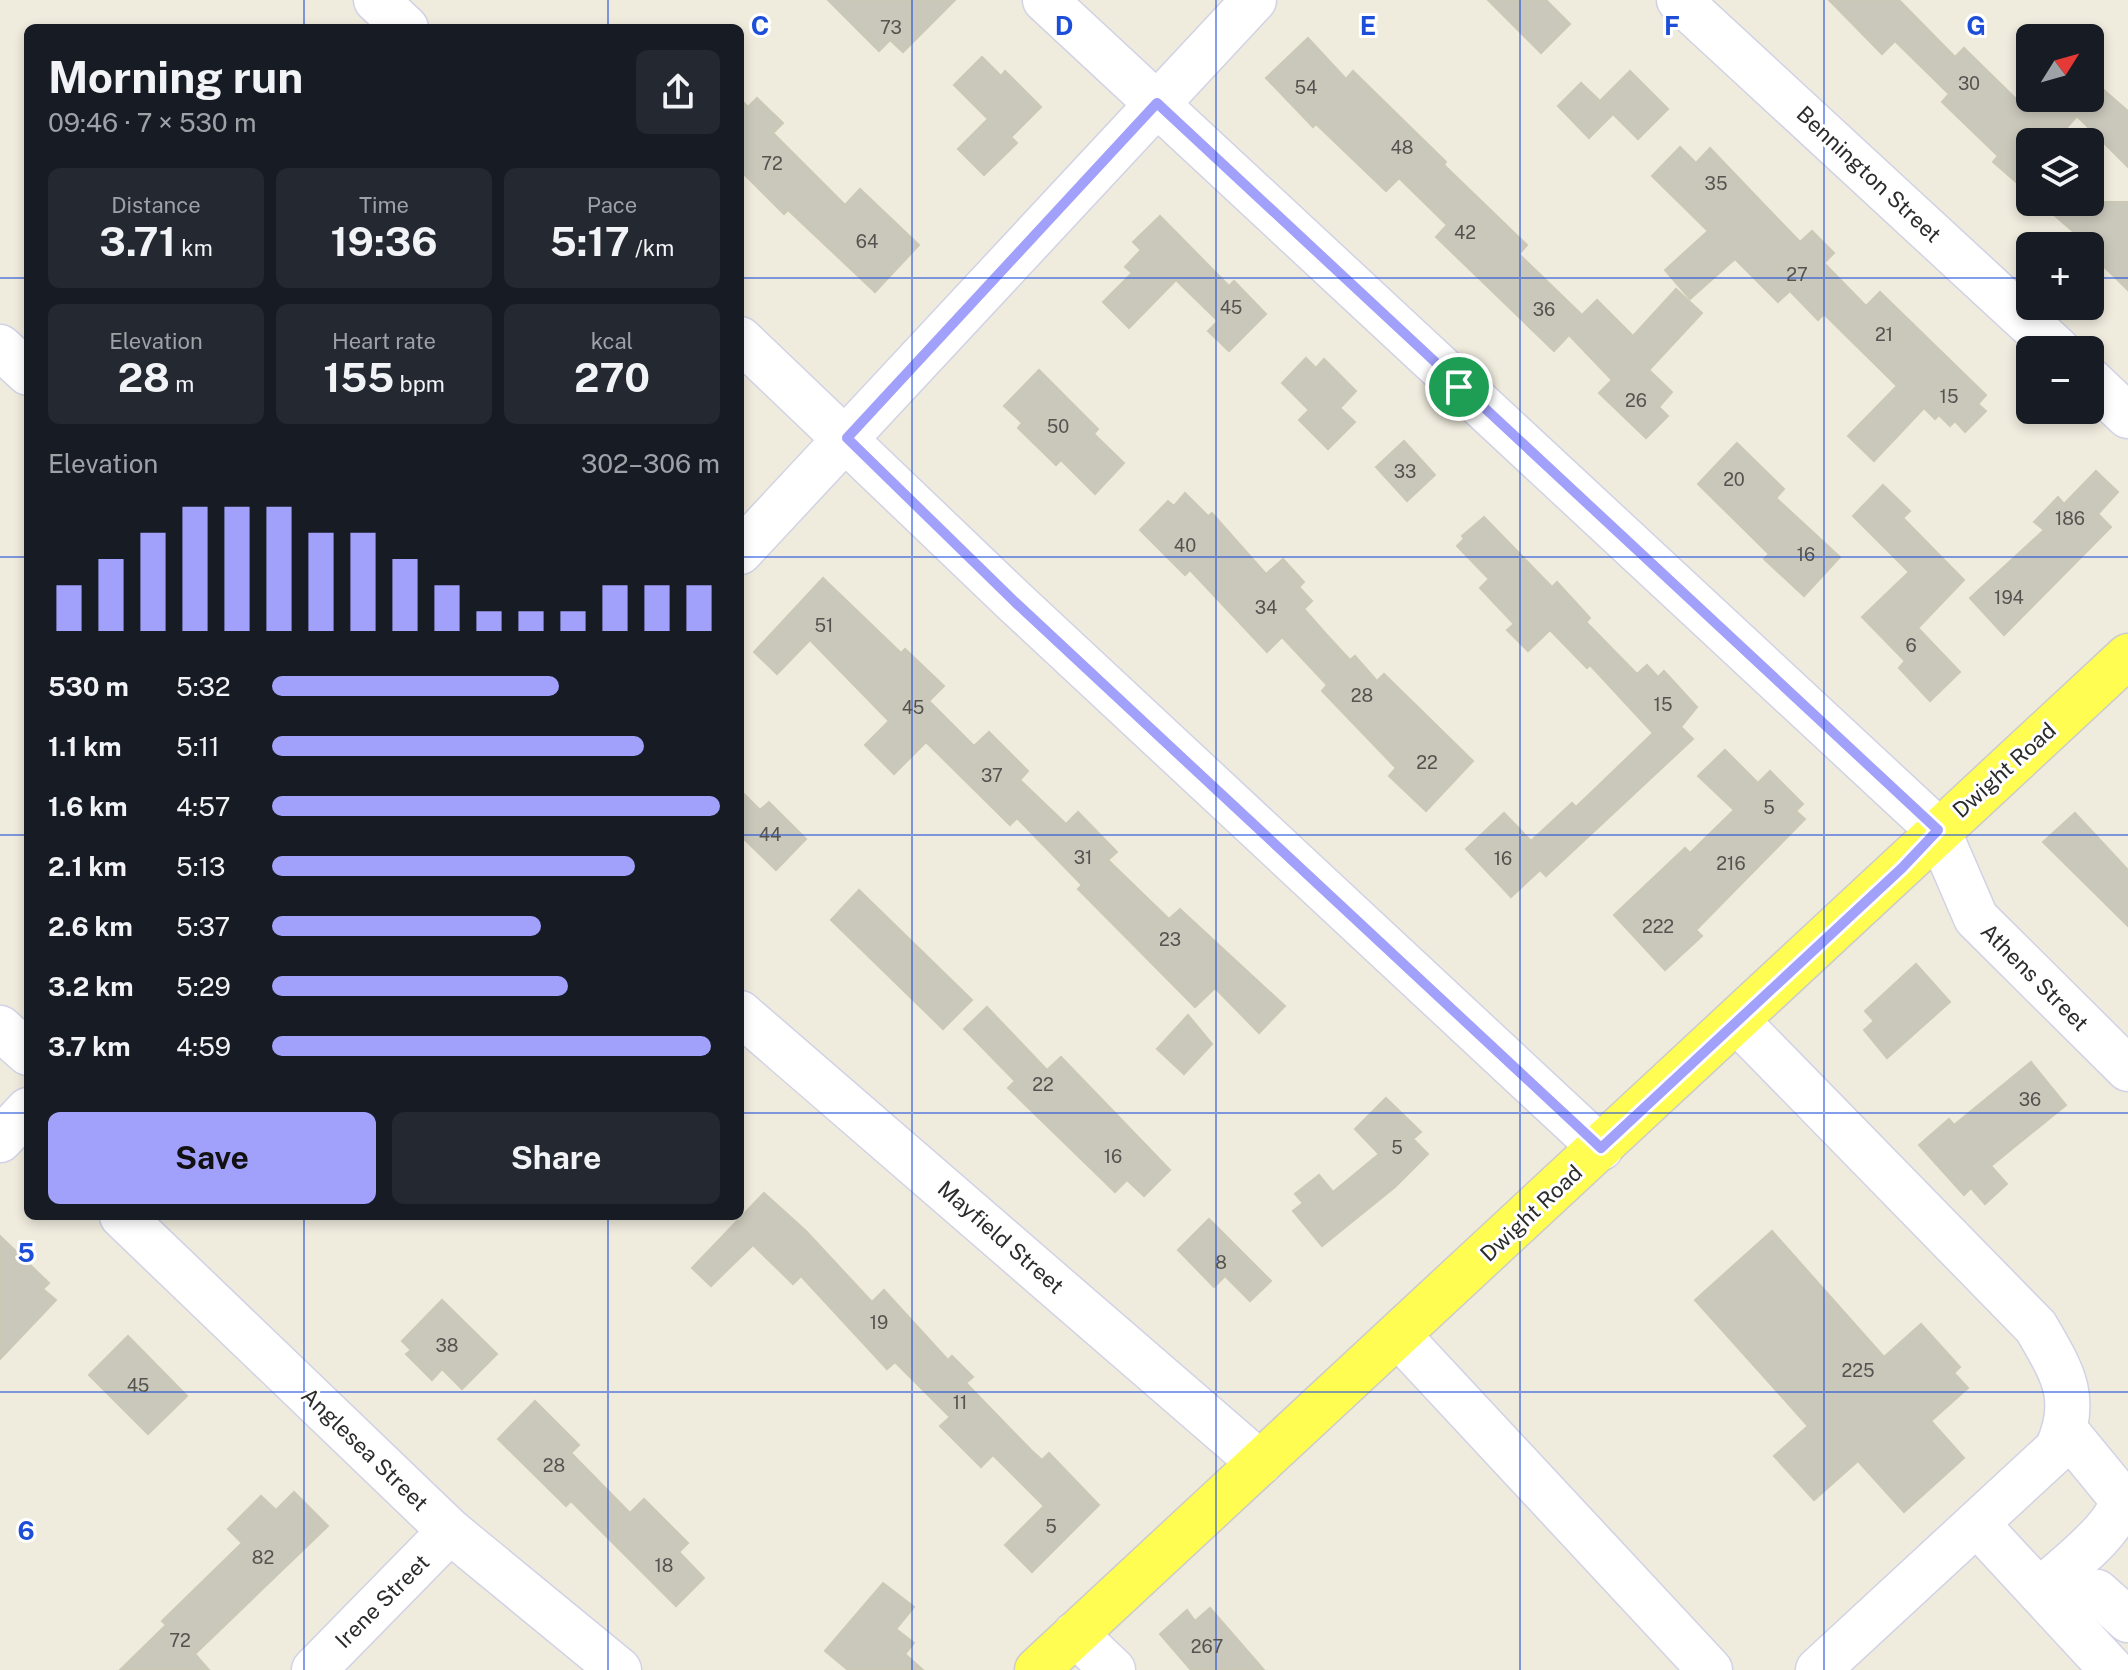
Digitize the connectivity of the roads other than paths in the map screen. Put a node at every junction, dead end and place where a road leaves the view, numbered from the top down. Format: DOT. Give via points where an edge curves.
graph roads {
  1 [pos="376,0"];
  2 [pos="1045,0"];
  3 [pos="1254,0"];
  4 [pos="1679,0"];
  5 [pos="402,24"];
  6 [pos="1157,103"];
  7 [pos="2043,336"];
  8 [pos="744,343"];
  9 [pos="0,347"];
  10 [pos="24,369"];
  11 [pos="2104,393"];
  12 [pos="2128,416"];
  13 [pos="847,438"];
  14 [pos="744,548"];
  15 [pos="2128,656"];
  16 [pos="1938,830"];
  17 [pos="744,1016"];
  18 [pos="1737,1021"];
  19 [pos="0,1028"];
  20 [pos="24,1049"];
  21 [pos="2128,1069"];
  22 [pos="1601,1148"];
  23 [pos="126,1220"];
  24 [pos="1398,1335"];
  25 [pos="2066,1431"];
  26 [pos="1260,1463"];
  27 [pos="1977,1524"];
  28 [pos="450,1531"];
  29 [pos="2050,1602"];
  30 [pos="2128,1620"];
  31 [pos="1075,1634"];
  32 [pos="314,1670"];
  33 [pos="619,1670"];
  34 [pos="1037,1670"];
  35 [pos="1113,1670"];
  36 [pos="1710,1670"];
  37 [pos="1818,1670"];
  38 [pos="2112,1670"];
  1 -- 5 [label="street"];
  2 -- 6 [label="street"];
  3 -- 6 [label="street"];
  4 -- 7 [label="street, Bennington Street"];
  6 -- 13 [label="street"];
  6 -- 16 [label="street"];
  8 -- 13 [label="street"];
  9 -- 10 [label="street"];
  11 -- 12 [label="street"];
  13 -- 14 [label="street"];
  13 -- 22 [label="street" via="1027,613"];
  15 -- 16 [label="main road, Dwight Road"];
  16 -- 18 [label="main road, Dwight Road"];
  16 -- 21 [label="street, Athens Street" via="1976,918"];
  17 -- 26 [label="street, Mayfield Street"];
  18 -- 22 [label="main road, Dwight Road"];
  18 -- 25 [label="street" via="2036,1327 2061,1370 2070,1401"];
  19 -- 20 [label="street"];
  22 -- 24 [label="main road, Dwight Road"];
  23 -- 28 [label="street, Anglesea Street"];
  24 -- 26 [label="main road, Dwight Road"];
  24 -- 36 [label="street"];
  25 -- 27 [label="street" via="2057,1449"];
  25 -- 29 [label="street" via="2121,1498 2121,1510"];
  26 -- 31 [label="main road, Dwight Road"];
  27 -- 29 [label="street"];
  27 -- 37 [label="street"];
  28 -- 32 [label="street, Irene Street"];
  28 -- 33 [label="street, Anglesea Street"];
  29 -- 30 [label="street" via="2097,1592"];
  29 -- 38 [label="street"];
  31 -- 34 [label="main road, Dwight Road"];
  31 -- 35 [label="street"];
}
